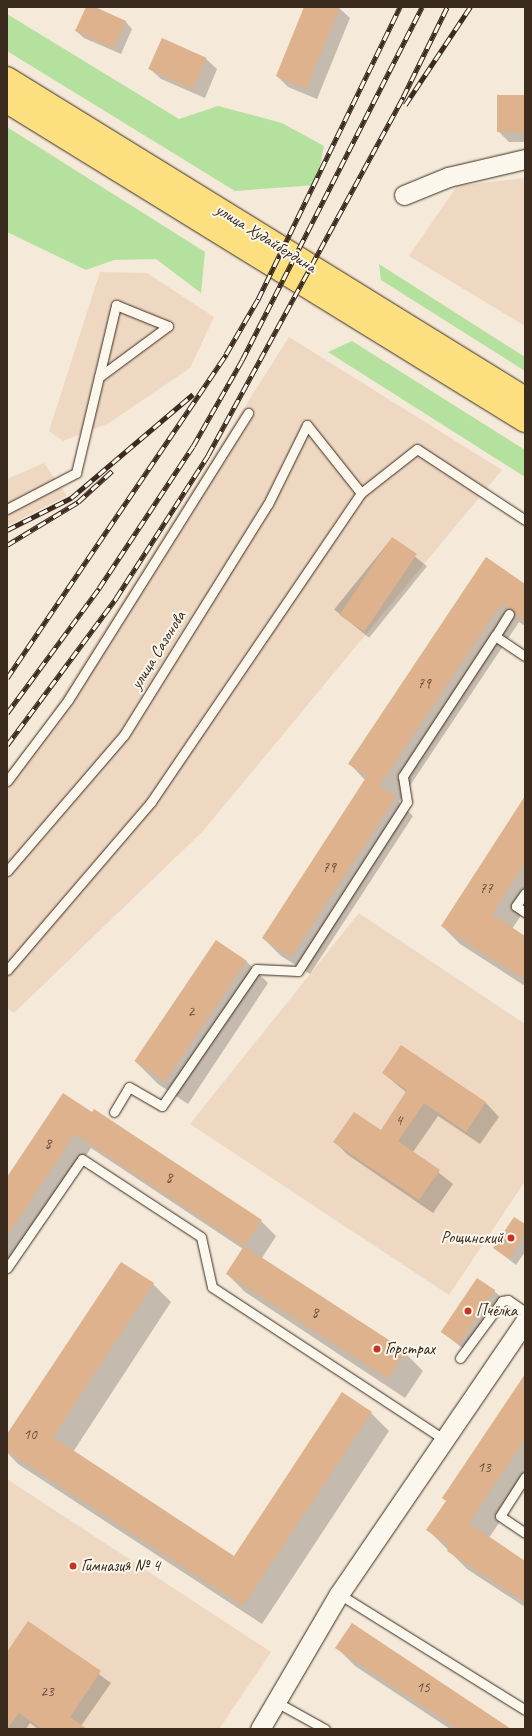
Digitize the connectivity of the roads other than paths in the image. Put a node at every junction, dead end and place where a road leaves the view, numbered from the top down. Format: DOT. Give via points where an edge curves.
graph roads {
  1 [pos="7,78"];
  2 [pos="7,102"];
  3 [pos="525,159"];
  4 [pos="404,195"];
  5 [pos="99,377"];
  6 [pos="525,398"];
  7 [pos="248,413"];
  8 [pos="525,421"];
  9 [pos="361,493"];
  10 [pos="7,509"];
  11 [pos="525,520"];
  12 [pos="509,614"];
  13 [pos="495,636"];
  14 [pos="525,656"];
  15 [pos="7,781"];
  16 [pos="7,871"];
  17 [pos="525,893"];
  18 [pos="525,912"];
  19 [pos="7,970"];
  20 [pos="114,1112"];
  21 [pos="7,1268"];
  22 [pos="525,1312"];
  23 [pos="525,1321"];
  24 [pos="460,1358"];
  25 [pos="443,1439"];
  26 [pos="525,1477"];
  27 [pos="525,1533"];
  28 [pos="339,1594"];
  29 [pos="278,1703"];
  30 [pos="525,1710"];
  31 [pos="260,1729"];
  32 [pos="325,1729"];
  1 -- 6 [label="main road, улица Худайбердина"];
  2 -- 8 [label="main road, улица Худайбердина"];
  3 -- 4 [label="street" via="448,177"];
  5 -- 5 [label="lane" via="116,305 168,326 162,331"];
  5 -- 10 [label="lane" via="76,473"];
  7 -- 15 [label="lane" via="68,700"];
  9 -- 11 [label="lane" via="417,449"];
  9 -- 16 [label="lane, улица Сазонова" via="307,426 268,504 124,735"];
  9 -- 19 [label="lane" via="151,802"];
  12 -- 13 [label="lane"];
  13 -- 14 [label="lane"];
  13 -- 20 [label="lane" via="403,776 407,802 298,972 256,969 162,1106 129,1087"];
  17 -- 18 [label="lane" via="516,906"];
  21 -- 25 [label="lane" via="82,1159 201,1237 212,1287"];
  22 -- 24 [label="lane" via="508,1300 502,1301"];
  23 -- 25 [label="street"];
  25 -- 28 [label="street"];
  26 -- 27 [label="lane" via="500,1516"];
  28 -- 29 [label="street"];
  28 -- 30 [label="lane"];
  29 -- 31 [label="street"];
  29 -- 32 [label="lane"];
}
